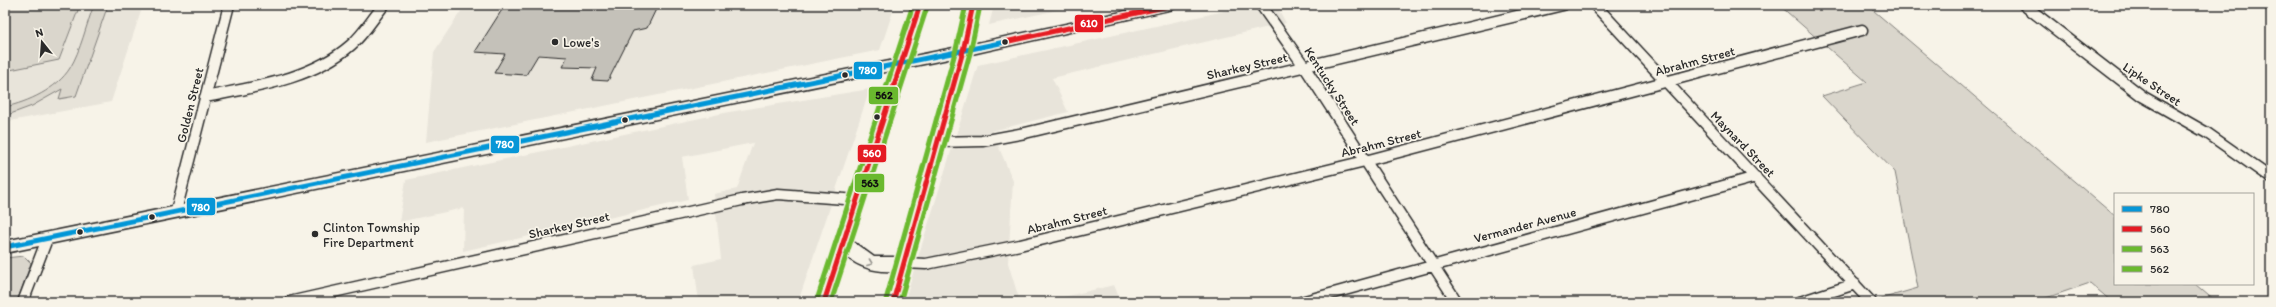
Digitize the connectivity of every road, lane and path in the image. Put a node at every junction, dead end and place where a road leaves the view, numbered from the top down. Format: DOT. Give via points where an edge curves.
graph roads {
  1 [pos="229,5"];
  2 [pos="384,5"];
  3 [pos="920,5"];
  4 [pos="973,5"];
  5 [pos="1173,5"];
  6 [pos="1261,5"];
  7 [pos="1563,5"];
  8 [pos="1595,5"];
  9 [pos="2024,5"];
  10 [pos="1862,30"];
  11 [pos="963,51"];
  12 [pos="902,63"];
  13 [pos="1304,66"];
  14 [pos="1666,82"];
  15 [pos="205,97"];
  16 [pos="936,142"];
  17 [pos="1365,161"];
  18 [pos="1756,177"];
  19 [pos="2271,178"];
  20 [pos="858,200"];
  21 [pos="176,211"];
  22 [pos="47,239"];
  23 [pos="843,243"];
  24 [pos="5,247"];
  25 [pos="904,263"];
  26 [pos="1432,264"];
  27 [pos="1855,284"];
  28 [pos="23,302"];
  29 [pos="288,302"];
  30 [pos="824,302"];
  31 [pos="892,302"];
  32 [pos="1301,302"];
  33 [pos="1458,302"];
  34 [pos="1800,302"];
  35 [pos="1872,302"];
  1 -- 15 [label="street, Golden Street"];
  2 -- 15 [label="street" via="347,49 309,71 286,80"];
  3 -- 12 [label="main road"];
  4 -- 11 [label="main road"];
  5 -- 11 [label="main road"];
  6 -- 13 [label="street, Kentucky Street"];
  7 -- 13 [label="street, Sharkey Street"];
  8 -- 14 [label="street, Maynard Street"];
  9 -- 19 [label="street, Lipke Street" via="2142,96 2207,133"];
  10 -- 14 [label="street, Abrahm Street"];
  11 -- 12 [label="main road"];
  11 -- 16 [label="main road"];
  12 -- 20 [label="main road"];
  12 -- 21 [label="main road"];
  13 -- 16 [label="street, Sharkey Street" via="1002,138"];
  13 -- 17 [label="street, Kentucky Street"];
  14 -- 17 [label="street, Abrahm Street"];
  14 -- 18 [label="street, Maynard Street"];
  15 -- 21 [label="street, Golden Street"];
  16 -- 25 [label="main road"];
  17 -- 25 [label="street, Abrahm Street" via="955,260 926,264"];
  17 -- 26 [label="street, Kentucky Street"];
  18 -- 26 [label="street, Vermander Avenue"];
  18 -- 27 [label="street, Maynard Street"];
  20 -- 23 [label="main road"];
  20 -- 29 [label="street, Sharkey Street" via="778,194 742,200"];
  21 -- 22 [label="main road"];
  22 -- 24 [label="main road"];
  22 -- 28 [label="street"];
  23 -- 25 [label="main road, one-way" via="869,263"];
  23 -- 30 [label="main road"];
  25 -- 31 [label="main road"];
  26 -- 32 [label="street, Vermander Avenue"];
  26 -- 33 [label="street, Kentucky Street"];
  27 -- 34 [label="street"];
  27 -- 35 [label="street, Maynard Street"];
}
